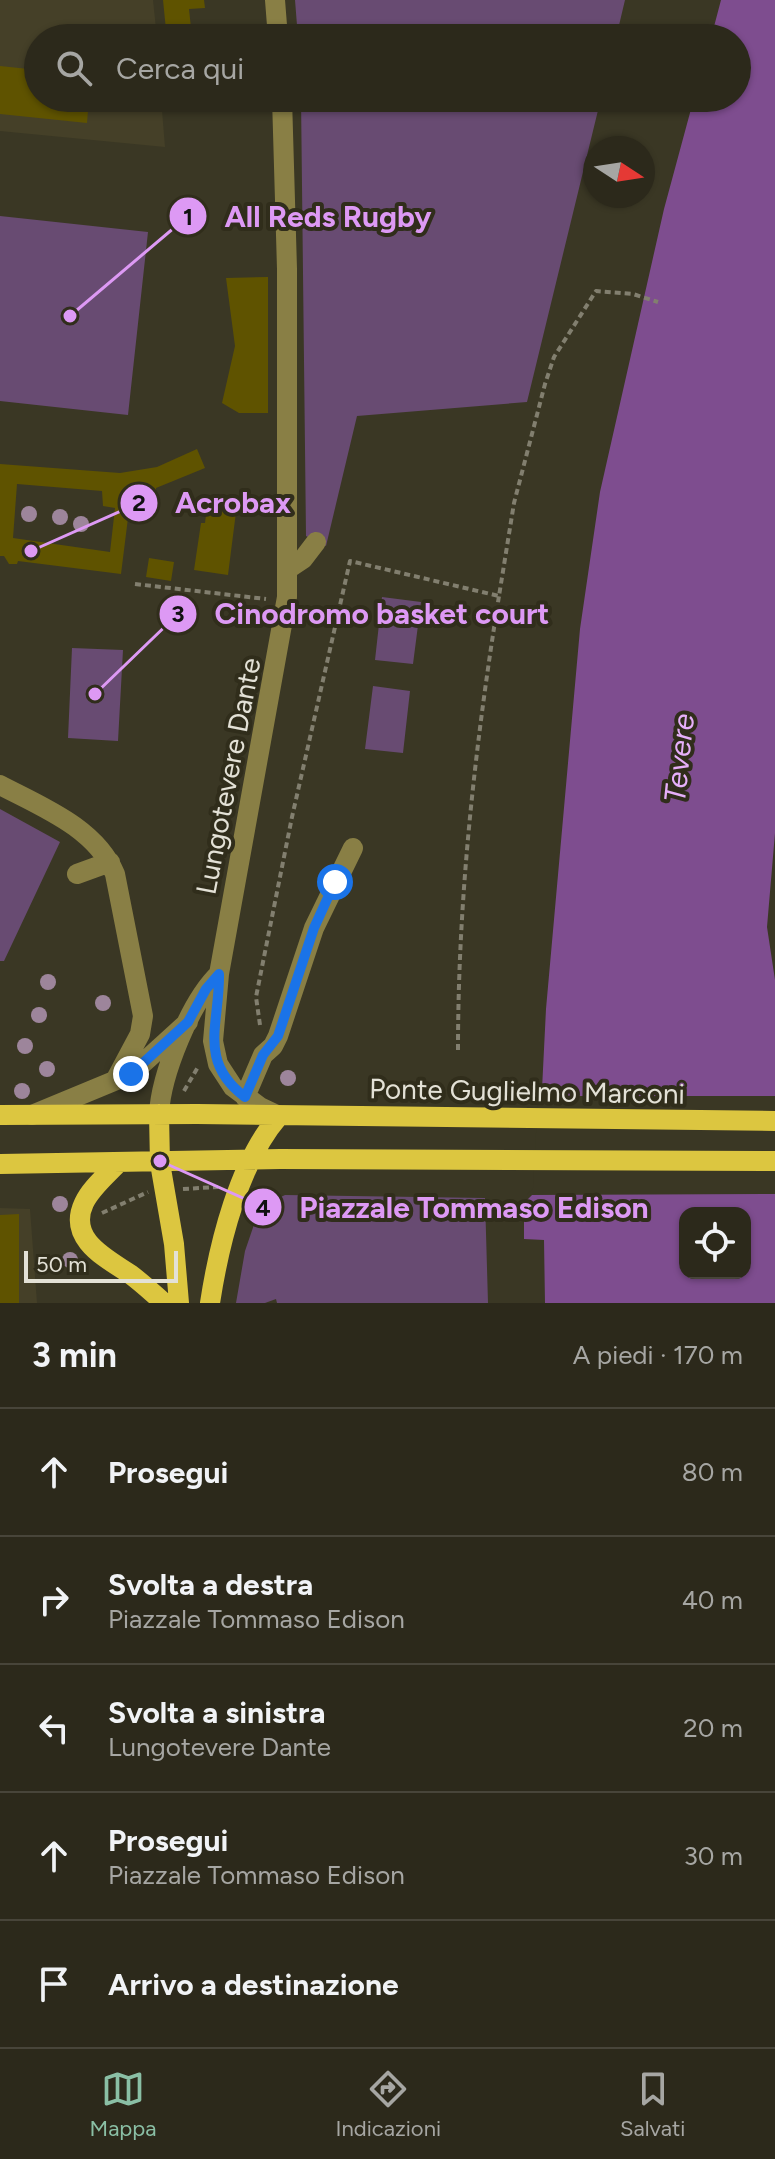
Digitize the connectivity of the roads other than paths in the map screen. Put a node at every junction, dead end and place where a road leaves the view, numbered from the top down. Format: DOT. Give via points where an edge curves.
graph roads {
  1 [pos="275,0"];
  2 [pos="277,24"];
  3 [pos="282,112"];
  4 [pos="316,542"];
  5 [pos="288,569"];
  6 [pos="6,788"];
  7 [pos="353,848"];
  8 [pos="110,862"];
  9 [pos="77,874"];
  10 [pos="219,974"];
  11 [pos="188,1022"];
  12 [pos="116,1079"];
  13 [pos="245,1097"];
  14 [pos="159,1114"];
  15 [pos="0,1115"];
  16 [pos="30,1116"];
  17 [pos="279,1116"];
  18 [pos="775,1121"];
  19 [pos="251,1160"];
  20 [pos="775,1161"];
  21 [pos="160,1163"];
  22 [pos="0,1164"];
  23 [pos="117,1164"];
  24 [pos="164,1303"];
  25 [pos="179,1303"];
  26 [pos="210,1303"];
  1 -- 2 [label="street"];
  3 -- 5 [label="street, Lungotevere Dante"];
  4 -- 5 [label="street"];
  5 -- 10 [label="street, Lungotevere Dante" via="285,620"];
  6 -- 8 [label="street" via="86,834"];
  7 -- 13 [label="street" via="314,928 278,1036 263,1055"];
  8 -- 9 [label="street"];
  8 -- 12 [label="street" via="143,1016 140,1034"];
  10 -- 11 [label="street, Lungotevere Dante"];
  10 -- 13 [label="street" via="215,1055 226,1079"];
  11 -- 12 [label="street" via="135,1072"];
  11 -- 14 [label="street" via="162,1085"];
  12 -- 16 [label="street"];
  13 -- 17 [label="street"];
  14 -- 16 [label="main road, Ponte Guglielmo Marconi"];
  14 -- 17 [label="main road, Ponte Guglielmo Marconi"];
  14 -- 21 [label="main road"];
  15 -- 16 [label="main road, Ponte Guglielmo Marconi"];
  17 -- 18 [label="main road, Ponte Guglielmo Marconi"];
  17 -- 19 [label="main road"];
  19 -- 20 [label="main road"];
  19 -- 21 [label="main road"];
  19 -- 26 [label="main road" via="222,1245"];
  21 -- 23 [label="main road"];
  21 -- 25 [label="main road"];
  22 -- 23 [label="main road"];
  23 -- 24 [label="main road" via="84,1203 84,1235 100,1256"];
}
